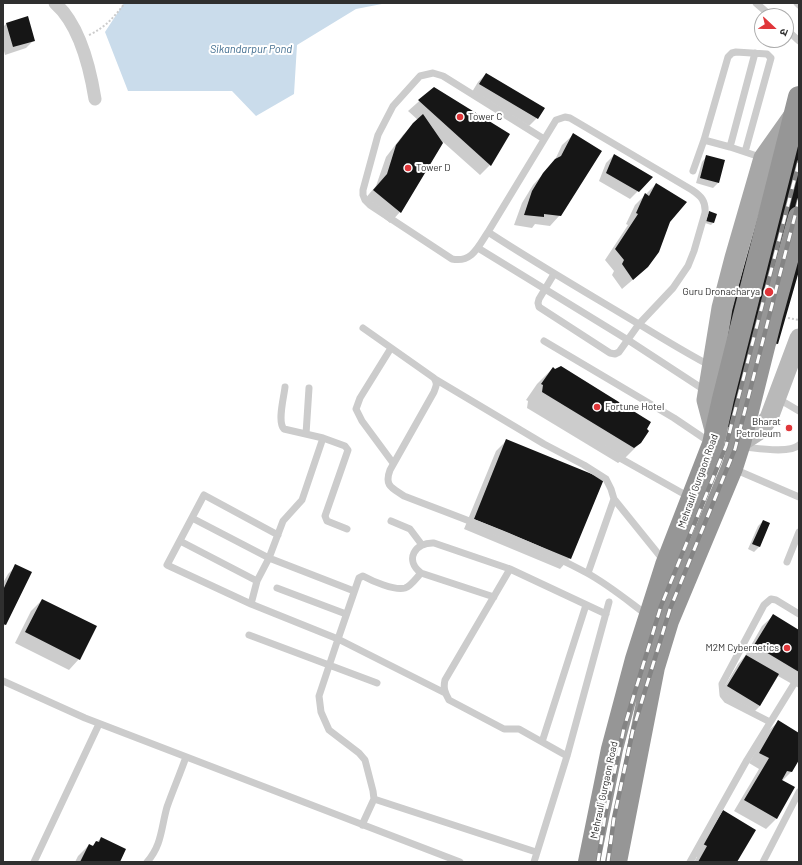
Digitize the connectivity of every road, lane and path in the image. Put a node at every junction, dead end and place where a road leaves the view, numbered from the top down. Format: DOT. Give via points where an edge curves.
graph roads {
  1 [pos="55,3"];
  2 [pos="125,3"];
  3 [pos="68,8"];
  4 [pos="79,40"];
  5 [pos="755,53"];
  6 [pos="95,99"];
  7 [pos="797,106"];
  8 [pos="544,139"];
  9 [pos="704,140"];
  10 [pos="730,147"];
  11 [pos="755,155"];
  12 [pos="693,171"];
  13 [pos="799,217"];
  14 [pos="488,232"];
  15 [pos="478,248"];
  16 [pos="554,274"];
  17 [pos="545,289"];
  18 [pos="639,324"];
  19 [pos="363,328"];
  20 [pos="799,338"];
  21 [pos="628,340"];
  22 [pos="544,341"];
  23 [pos="391,348"];
  24 [pos="712,367"];
  25 [pos="434,378"];
  26 [pos="285,387"];
  27 [pos="309,388"];
  28 [pos="708,392"];
  29 [pos="776,398"];
  30 [pos="799,410"];
  31 [pos="306,434"];
  32 [pos="323,438"];
  33 [pos="715,439"];
  34 [pos="740,445"];
  35 [pos="799,445"];
  36 [pos="602,448"];
  37 [pos="393,463"];
  38 [pos="732,468"];
  39 [pos="799,497"];
  40 [pos="614,499"];
  41 [pos="692,499"];
  42 [pos="192,518"];
  43 [pos="391,521"];
  44 [pos="347,529"];
  45 [pos="799,532"];
  46 [pos="278,535"];
  47 [pos="180,541"];
  48 [pos="422,545"];
  49 [pos="269,558"];
  50 [pos="788,562"];
  51 [pos="666,564"];
  52 [pos="510,569"];
  53 [pos="421,572"];
  54 [pos="588,573"];
  55 [pos="257,581"];
  56 [pos="276,588"];
  57 [pos="354,591"];
  58 [pos="494,597"];
  59 [pos="608,602"];
  60 [pos="251,604"];
  61 [pos="586,605"];
  62 [pos="346,614"];
  63 [pos="606,614"];
  64 [pos="799,614"];
  65 [pos="649,617"];
  66 [pos="250,634"];
  67 [pos="338,639"];
  68 [pos="330,665"];
  69 [pos="797,679"];
  70 [pos="3,681"];
  71 [pos="377,683"];
  72 [pos="445,693"];
  73 [pos="770,722"];
  74 [pos="99,724"];
  75 [pos="542,742"];
  76 [pos="567,756"];
  77 [pos="186,757"];
  78 [pos="799,792"];
  79 [pos="374,799"];
  80 [pos="362,826"];
  81 [pos="536,852"];
  82 [pos="591,853"];
  83 [pos="617,855"];
  84 [pos="34,862"];
  85 [pos="147,862"];
  86 [pos="460,862"];
  87 [pos="534,862"];
  88 [pos="690,862"];
  89 [pos="763,862"];
  1 -- 3 [label="street"];
  2 -- 4 [label="path" via="113,19 99,30"];
  3 -- 4 [label="street"];
  4 -- 6 [label="street"];
  5 -- 9 [label="lane" via="736,52 728,57"];
  5 -- 10 [label="lane"];
  5 -- 11 [label="lane" via="767,54 771,58"];
  7 -- 11 [label="main road"];
  7 -- 33 [label="highway, Mehrauli Gurgaon Road"];
  8 -- 14 [label="lane"];
  8 -- 15 [label="lane" via="443,76 433,73 420,76 393,106 378,135 363,190 365,200 452,259 467,258"];
  8 -- 18 [label="lane" via="556,120 570,118 692,190 703,200 704,213 688,266 673,288"];
  9 -- 10 [label="lane"];
  9 -- 12 [label="lane"];
  10 -- 11 [label="lane"];
  11 -- 24 [label="main road"];
  13 -- 34 [label="highway"];
  14 -- 15 [label="lane"];
  14 -- 16 [label="lane"];
  15 -- 17 [label="lane"];
  16 -- 17 [label="lane"];
  16 -- 18 [label="lane"];
  17 -- 21 [label="lane"];
  17 -- 21 [label="lane" via="539,299 539,307 610,353 619,352"];
  18 -- 21 [label="lane"];
  18 -- 24 [label="lane"];
  19 -- 23 [label="lane"];
  20 -- 29 [label="street"];
  21 -- 28 [label="lane"];
  22 -- 33 [label="lane" via="674,418"];
  23 -- 25 [label="lane"];
  23 -- 37 [label="lane" via="360,398 356,409"];
  24 -- 28 [label="main road"];
  25 -- 37 [label="lane" via="437,382 436,387"];
  25 -- 40 [label="lane" via="606,479"];
  26 -- 31 [label="lane" via="282,426 284,429"];
  27 -- 31 [label="lane"];
  28 -- 33 [label="main road" via="707,400"];
  29 -- 30 [label="lane"];
  29 -- 34 [label="street" via="765,425"];
  31 -- 32 [label="lane"];
  32 -- 44 [label="lane" via="345,446 348,450 325,516 326,521"];
  32 -- 46 [label="lane" via="302,500 283,521"];
  33 -- 41 [label="highway, Mehrauli Gurgaon Road"];
  34 -- 35 [label="lane" via="783,450"];
  34 -- 38 [label="highway"];
  36 -- 41 [label="lane"];
  37 -- 54 [label="lane" via="387,476 388,482 390,487 404,496 510,538"];
  38 -- 39 [label="lane"];
  38 -- 83 [label="highway" via="668,621 654,667"];
  40 -- 51 [label="lane"];
  40 -- 54 [label="lane"];
  41 -- 51 [label="highway, Mehrauli Gurgaon Road"];
  42 -- 46 [label="lane" via="204,495"];
  42 -- 47 [label="lane"];
  42 -- 49 [label="lane"];
  43 -- 48 [label="lane" via="410,529"];
  45 -- 50 [label="lane"];
  46 -- 49 [label="lane"];
  47 -- 55 [label="lane"];
  47 -- 60 [label="lane" via="168,565"];
  48 -- 52 [label="lane" via="434,543"];
  48 -- 53 [label="lane" via="416,549 412,558 414,565"];
  49 -- 55 [label="lane"];
  49 -- 57 [label="lane"];
  51 -- 65 [label="highway, Mehrauli Gurgaon Road"];
  52 -- 58 [label="lane"];
  52 -- 61 [label="lane"];
  53 -- 57 [label="lane" via="405,588 394,588 363,576 359,578"];
  53 -- 58 [label="lane"];
  54 -- 65 [label="lane"];
  55 -- 60 [label="lane"];
  56 -- 62 [label="lane"];
  57 -- 62 [label="lane"];
  58 -- 72 [label="lane" via="445,680"];
  59 -- 63 [label="lane"];
  60 -- 67 [label="lane"];
  61 -- 63 [label="lane"];
  61 -- 75 [label="lane"];
  62 -- 67 [label="lane"];
  63 -- 76 [label="lane"];
  64 -- 73 [label="lane" via="776,600 764,605 722,684 723,695 727,700"];
  65 -- 82 [label="highway, Mehrauli Gurgaon Road" via="612,749"];
  66 -- 68 [label="lane"];
  67 -- 68 [label="lane"];
  67 -- 72 [label="lane"];
  68 -- 71 [label="lane"];
  68 -- 79 [label="lane" via="319,696 321,712 329,730 359,753 364,760"];
  69 -- 73 [label="lane"];
  70 -- 74 [label="lane"];
  72 -- 75 [label="lane" via="449,700 504,729 519,729"];
  73 -- 88 [label="lane"];
  74 -- 77 [label="lane"];
  74 -- 84 [label="lane"];
  75 -- 76 [label="lane"];
  76 -- 81 [label="lane"];
  77 -- 80 [label="lane"];
  77 -- 85 [label="lane" via="168,806 158,845"];
  78 -- 89 [label="lane"];
  79 -- 80 [label="lane"];
  79 -- 81 [label="lane"];
  80 -- 86 [label="lane"];
  81 -- 87 [label="lane"];
  82 -- 83 [label="highway"];
}
